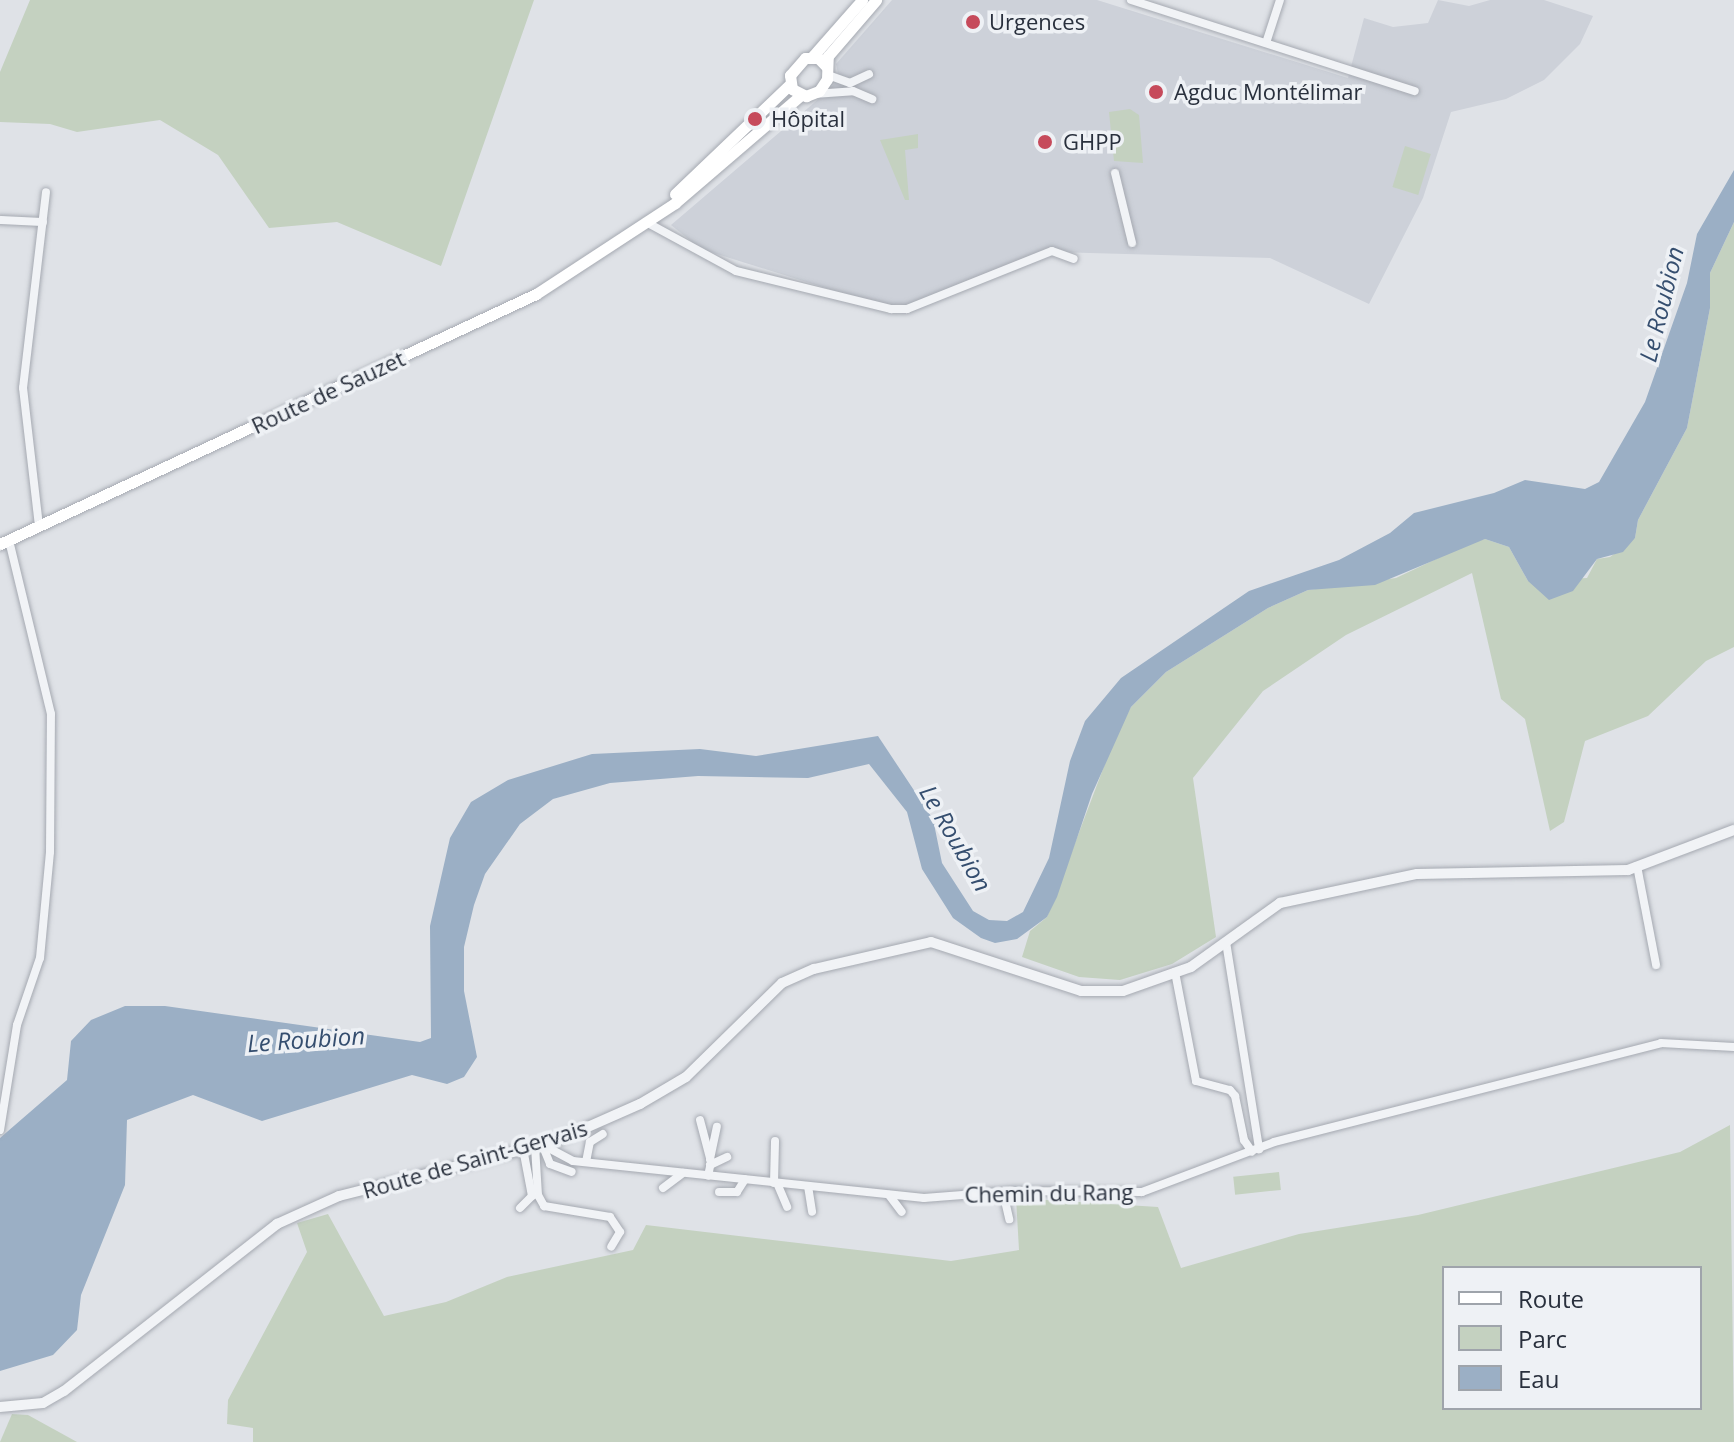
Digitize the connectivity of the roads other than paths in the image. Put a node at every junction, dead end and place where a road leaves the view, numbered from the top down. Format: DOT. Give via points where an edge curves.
graph roads {
  1 [pos="862,0"];
  2 [pos="876,0"];
  3 [pos="1131,0"];
  4 [pos="1280,0"];
  5 [pos="1266,43"];
  6 [pos="812,57"];
  7 [pos="827,71"];
  8 [pos="869,74"];
  9 [pos="790,84"];
  10 [pos="1415,91"];
  11 [pos="807,95"];
  12 [pos="872,99"];
  13 [pos="1115,173"];
  14 [pos="46,192"];
  15 [pos="0,220"];
  16 [pos="43,222"];
  17 [pos="646,222"];
  18 [pos="1132,243"];
  19 [pos="1074,259"];
  20 [pos="39,526"];
  21 [pos="5,542"];
  22 [pos="1734,830"];
  23 [pos="1637,866"];
  24 [pos="1226,942"];
  25 [pos="1656,965"];
  26 [pos="1175,972"];
  27 [pos="1734,1047"];
  28 [pos="700,1120"];
  29 [pos="717,1127"];
  30 [pos="0,1130"];
  31 [pos="603,1134"];
  32 [pos="775,1141"];
  33 [pos="540,1147"];
  34 [pos="523,1149"];
  35 [pos="1255,1151"];
  36 [pos="727,1157"];
  37 [pos="586,1162"];
  38 [pos="710,1162"];
  39 [pos="572,1172"];
  40 [pos="683,1173"];
  41 [pos="708,1176"];
  42 [pos="745,1179"];
  43 [pos="775,1183"];
  44 [pos="808,1186"];
  45 [pos="663,1188"];
  46 [pos="719,1192"];
  47 [pos="1003,1192"];
  48 [pos="978,1194"];
  49 [pos="888,1195"];
  50 [pos="980,1205"];
  51 [pos="787,1207"];
  52 [pos="520,1208"];
  53 [pos="812,1212"];
  54 [pos="902,1212"];
  55 [pos="1009,1219"];
  56 [pos="611,1247"];
  57 [pos="0,1408"];
  1 -- 6 [label="main road"];
  2 -- 7 [label="main road" via="833,49"];
  3 -- 5 [label="street"];
  4 -- 5 [label="street"];
  5 -- 10 [label="street"];
  6 -- 7 [label="main road"];
  6 -- 9 [label="main road, Route de Sauzet" via="793,68"];
  7 -- 8 [label="street" via="834,81 850,83"];
  7 -- 11 [label="main road, Route de Sauzet"];
  9 -- 11 [label="main road"];
  9 -- 17 [label="main road, Route de Sauzet"];
  11 -- 12 [label="street" via="853,91"];
  11 -- 17 [label="main road, Route de Sauzet"];
  13 -- 18 [label="street"];
  14 -- 16 [label="street"];
  15 -- 16 [label="street"];
  16 -- 20 [label="street" via="23,388"];
  17 -- 19 [label="street" via="736,271 891,309 907,309 1052,251"];
  17 -- 20 [label="main road, Route de Sauzet" via="503,311"];
  20 -- 21 [label="main road, Route de Sauzet"];
  21 -- 30 [label="street" via="51,714 50,852 40,958 17,1025"];
  22 -- 23 [label="street, Route de Saint-Gervais"];
  23 -- 24 [label="street, Route de Saint-Gervais" via="1417,874 1280,903"];
  23 -- 25 [label="street"];
  24 -- 26 [label="street, Route de Saint-Gervais"];
  24 -- 35 [label="street"];
  26 -- 33 [label="street, Route de Saint-Gervais" via="1123,991 1081,991 931,942 814,969 782,983 754,1006 721,1047 686,1077 598,1125"];
  26 -- 35 [label="street" via="1196,1081 1230,1090 1244,1140"];
  27 -- 35 [label="street, Chemin du Rang" via="1661,1043"];
  28 -- 38 [label="street"];
  29 -- 38 [label="street"];
  31 -- 37 [label="street" via="590,1142"];
  32 -- 43 [label="street"];
  33 -- 34 [label="street, Route de Saint-Gervais"];
  33 -- 37 [label="street, Chemin du Rang"];
  33 -- 39 [label="street" via="550,1164"];
  33 -- 56 [label="street" via="538,1195 544,1206 610,1217 620,1232"];
  34 -- 52 [label="street" via="532,1196"];
  34 -- 57 [label="street, Route de Saint-Gervais" via="339,1196 277,1224 64,1391 43,1403"];
  35 -- 47 [label="street, Chemin du Rang" via="1142,1192"];
  36 -- 38 [label="street"];
  37 -- 40 [label="street, Chemin du Rang"];
  38 -- 41 [label="street"];
  40 -- 41 [label="street, Chemin du Rang"];
  40 -- 45 [label="street"];
  41 -- 42 [label="street, Chemin du Rang"];
  42 -- 43 [label="street, Chemin du Rang"];
  42 -- 46 [label="street" via="737,1192"];
  43 -- 44 [label="street, Chemin du Rang"];
  43 -- 51 [label="street"];
  44 -- 49 [label="street, Chemin du Rang"];
  44 -- 53 [label="street"];
  47 -- 48 [label="street, Chemin du Rang"];
  47 -- 55 [label="street"];
  48 -- 49 [label="street, Chemin du Rang"];
  48 -- 50 [label="street"];
  49 -- 54 [label="street"];
}
